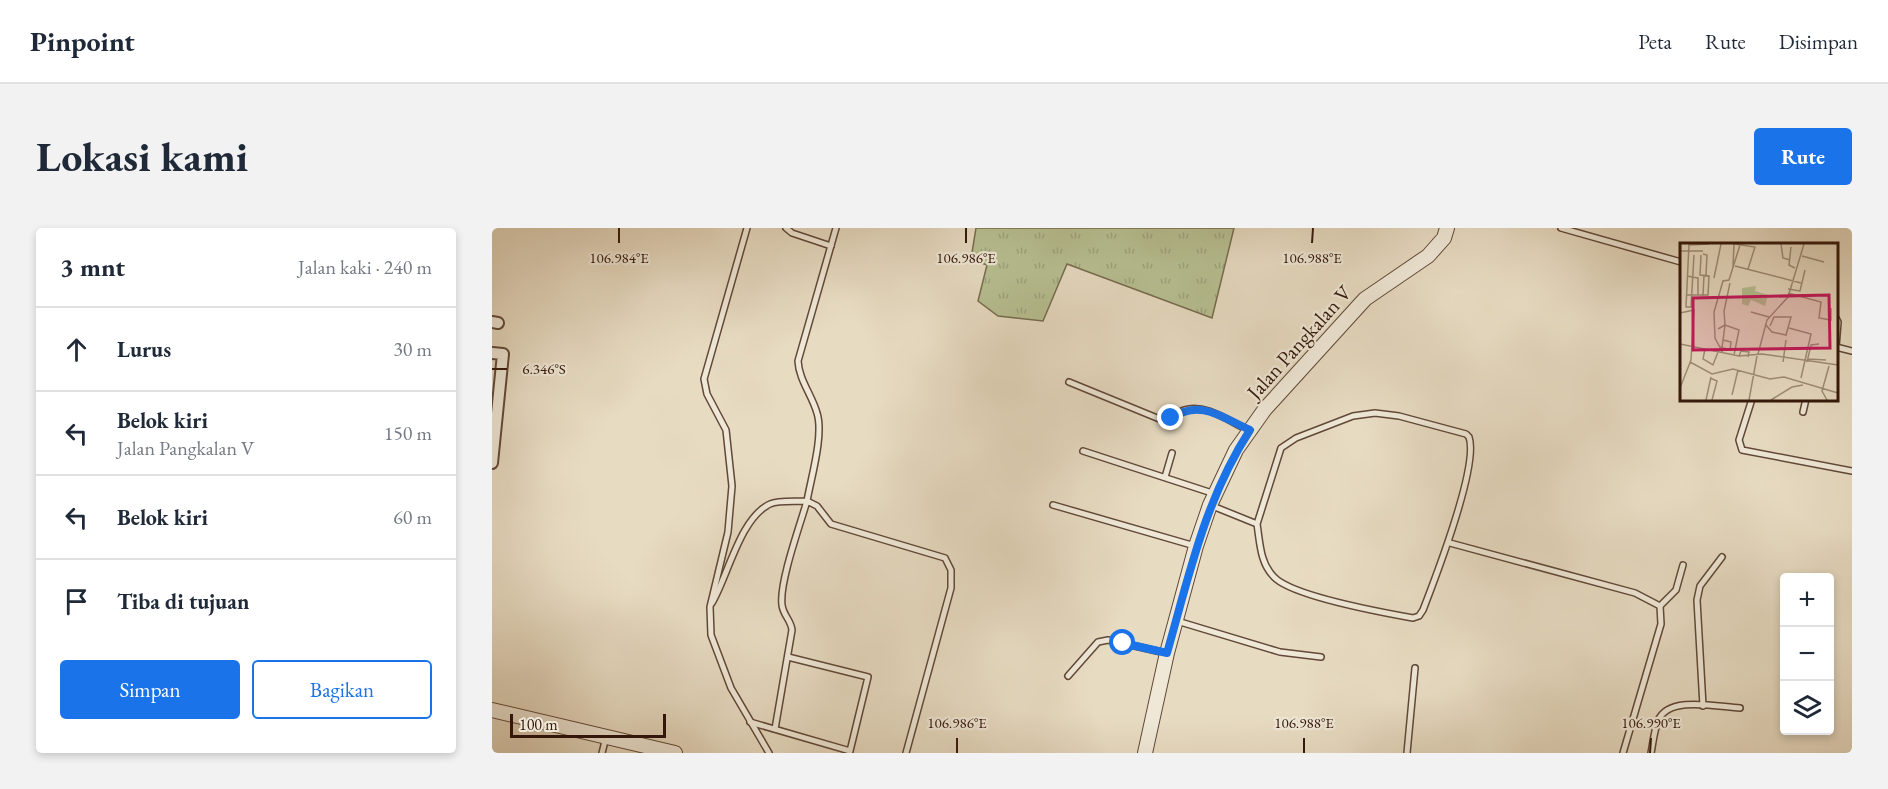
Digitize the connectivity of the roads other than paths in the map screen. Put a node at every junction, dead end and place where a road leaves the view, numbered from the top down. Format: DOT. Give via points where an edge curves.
graph roads {
  1 [pos="747,228"];
  2 [pos="786,228"];
  3 [pos="836,228"];
  4 [pos="1447,228"];
  5 [pos="1562,228"];
  6 [pos="831,246"];
  7 [pos="1680,262"];
  8 [pos="1837,347"];
  9 [pos="1852,351"];
  10 [pos="492,353"];
  11 [pos="1070,382"];
  12 [pos="1752,400"];
  13 [pos="1806,400"];
  14 [pos="1803,412"];
  15 [pos="1250,430"];
  16 [pos="1083,451"];
  17 [pos="1172,453"];
  18 [pos="492,463"];
  19 [pos="1852,471"];
  20 [pos="1164,477"];
  21 [pos="1213,500"];
  22 [pos="807,501"];
  23 [pos="1053,505"];
  24 [pos="1257,524"];
  25 [pos="1450,543"];
  26 [pos="1196,546"];
  27 [pos="1722,557"];
  28 [pos="1683,565"];
  29 [pos="1660,606"];
  30 [pos="710,607"];
  31 [pos="1176,621"];
  32 [pos="1167,653"];
  33 [pos="788,657"];
  34 [pos="1321,657"];
  35 [pos="1415,668"];
  36 [pos="1068,676"];
  37 [pos="1702,706"];
  38 [pos="1740,708"];
  39 [pos="492,710"];
  40 [pos="750,722"];
  41 [pos="775,729"];
  42 [pos="606,736"];
  43 [pos="850,751"];
  44 [pos="602,753"];
  45 [pos="675,753"];
  46 [pos="769,753"];
  47 [pos="857,753"];
  48 [pos="906,753"];
  49 [pos="1145,753"];
  50 [pos="1407,753"];
  51 [pos="1623,753"];
  52 [pos="1651,753"];
  1 -- 30 [label="lane" via="704,379 707,394 726,430 732,486 728,532"];
  2 -- 6 [label="lane"];
  3 -- 6 [label="lane"];
  4 -- 15 [label="street, Jalan Pangkalan V" via="1444,238 1428,256 1365,299"];
  5 -- 7 [label="lane"];
  6 -- 22 [label="lane" via="798,361 818,415 818,439"];
  8 -- 9 [label="lane"];
  10 -- 18 [label="street" via="503,354"];
  11 -- 15 [label="lane" via="1162,420 1202,408"];
  12 -- 19 [label="lane" via="1739,440 1742,450"];
  13 -- 14 [label="lane"];
  15 -- 21 [label="street, Jalan Pangkalan V"];
  16 -- 20 [label="lane"];
  17 -- 20 [label="lane"];
  20 -- 21 [label="lane"];
  21 -- 24 [label="lane"];
  21 -- 26 [label="street, Jalan Pangkalan V"];
  22 -- 30 [label="lane" via="771,504 755,515"];
  22 -- 33 [label="lane" via="782,591 783,612 792,630"];
  22 -- 48 [label="lane" via="817,506 831,524 945,558 951,570 951,588"];
  23 -- 26 [label="lane"];
  24 -- 25 [label="lane" via="1262,558 1279,581 1344,603 1413,618 1423,610"];
  24 -- 25 [label="lane" via="1281,448 1286,443 1353,416 1384,414 1469,437 1470,451"];
  25 -- 29 [label="lane" via="1635,593"];
  26 -- 31 [label="street, Jalan Pangkalan V"];
  27 -- 37 [label="lane" via="1700,586 1697,600"];
  28 -- 29 [label="lane" via="1676,590"];
  29 -- 51 [label="lane" via="1661,624"];
  30 -- 40 [label="lane" via="711,635 718,659"];
  31 -- 32 [label="street, Jalan Pangkalan V"];
  31 -- 34 [label="lane" via="1280,652"];
  32 -- 36 [label="lane" via="1108,640 1098,642"];
  32 -- 49 [label="street, Jalan Pangkalan V"];
  33 -- 41 [label="lane"];
  33 -- 43 [label="lane" via="868,676"];
  35 -- 50 [label="lane"];
  37 -- 38 [label="lane"];
  37 -- 52 [label="lane" via="1667,709 1658,720"];
  39 -- 42 [label="street"];
  40 -- 41 [label="lane"];
  40 -- 46 [label="lane"];
  41 -- 43 [label="lane"];
  42 -- 44 [label="lane"];
  42 -- 45 [label="street"];
  43 -- 47 [label="lane"];
}
